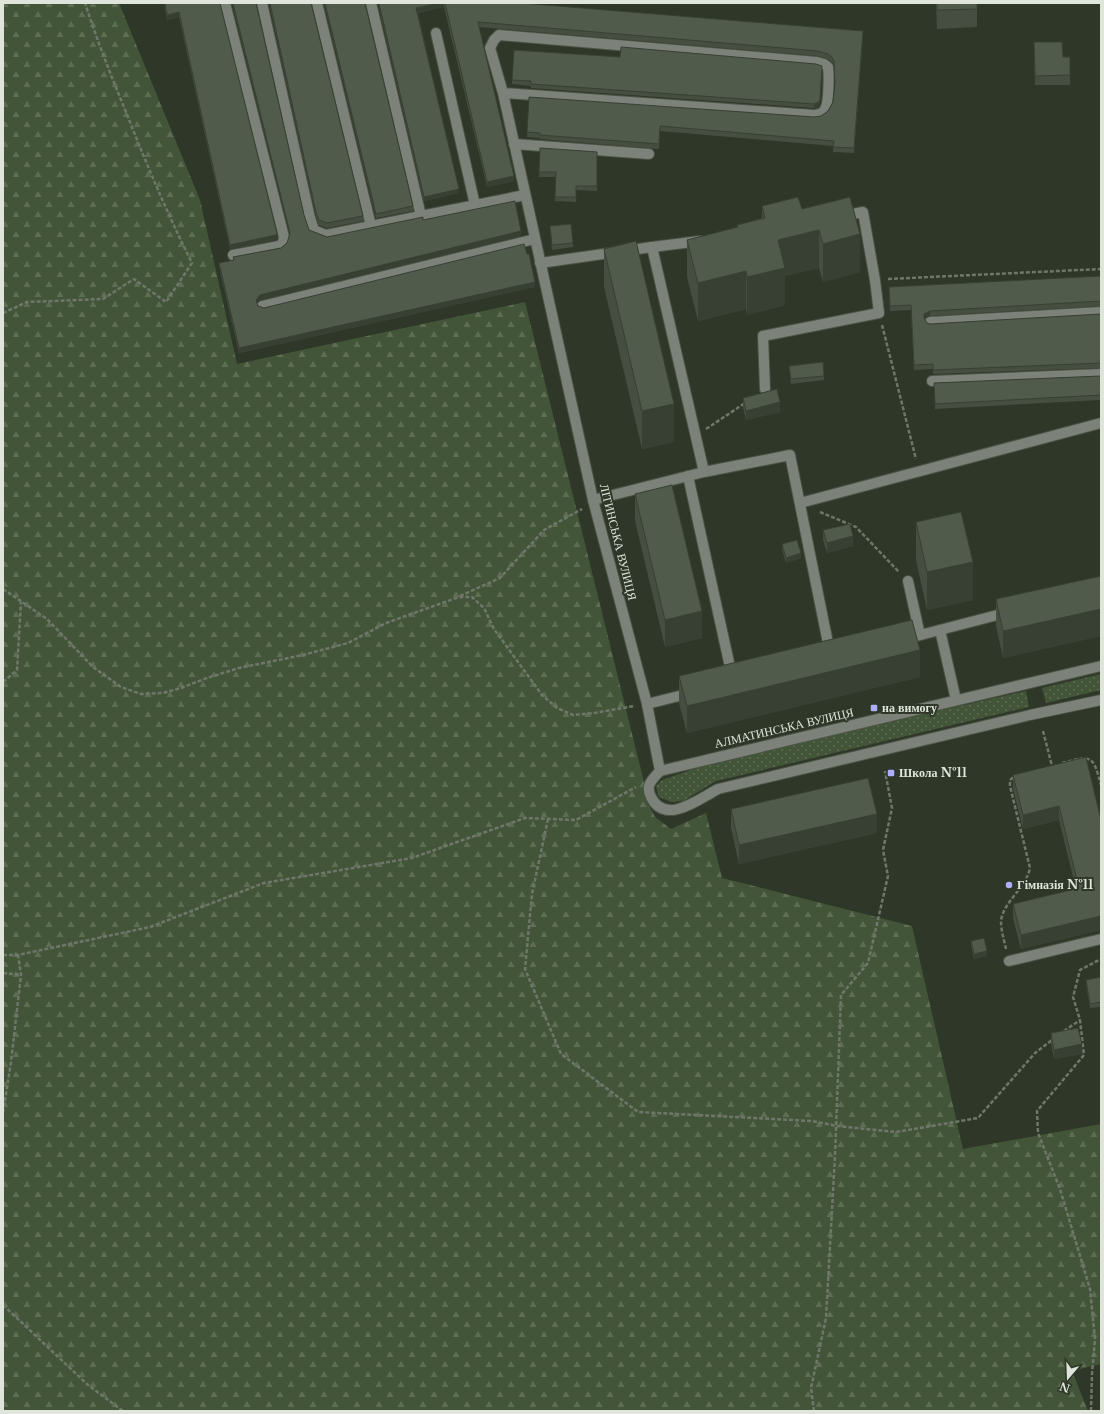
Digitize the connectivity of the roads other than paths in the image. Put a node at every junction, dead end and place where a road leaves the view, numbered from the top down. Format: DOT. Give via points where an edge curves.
graph roads {
  1 [pos="225,3"];
  2 [pos="262,3"];
  3 [pos="316,3"];
  4 [pos="371,3"];
  5 [pos="436,33"];
  6 [pos="503,93"];
  7 [pos="514,144"];
  8 [pos="649,154"];
  9 [pos="526,195"];
  10 [pos="475,205"];
  11 [pos="421,216"];
  12 [pos="832,218"];
  13 [pos="371,226"];
  14 [pos="535,239"];
  15 [pos="707,240"];
  16 [pos="652,247"];
  17 [pos="233,255"];
  18 [pos="540,263"];
  19 [pos="262,306"];
  20 [pos="1101,312"];
  21 [pos="930,322"];
  22 [pos="1101,374"];
  23 [pos="932,381"];
  24 [pos="765,389"];
  25 [pos="1101,423"];
  26 [pos="704,472"];
  27 [pos="688,476"];
  28 [pos="594,503"];
  29 [pos="800,503"];
  30 [pos="908,581"];
  31 [pos="1017,610"];
  32 [pos="940,630"];
  33 [pos="920,635"];
  34 [pos="898,641"];
  35 [pos="831,657"];
  36 [pos="1101,666"];
  37 [pos="733,682"];
  38 [pos="704,690"];
  39 [pos="956,700"];
  40 [pos="1101,700"];
  41 [pos="647,704"];
  42 [pos="660,771"];
  43 [pos="1101,939"];
  44 [pos="1009,961"];
  1 -- 17 [label="street" via="284,237 279,246"];
  2 -- 13 [label="street" via="314,230 326,235"];
  3 -- 13 [label="street"];
  4 -- 11 [label="street"];
  5 -- 10 [label="street"];
  6 -- 6 [label="street, ЛІТИНСЬКА ВУЛИЦЯ" via="814,115 821,114 827,105 829,72 828,67 817,62 500,35 490,48"];
  6 -- 7 [label="street, ЛІТИНСЬКА ВУЛИЦЯ"];
  7 -- 8 [label="street"];
  7 -- 9 [label="street, ЛІТИНСЬКА ВУЛИЦЯ"];
  9 -- 10 [label="street"];
  9 -- 14 [label="street, ЛІТИНСЬКА ВУЛИЦЯ"];
  10 -- 11 [label="street"];
  11 -- 13 [label="street"];
  12 -- 24 [label="street" via="863,212 876,280 879,313 763,336"];
  14 -- 18 [label="street, ЛІТИНСЬКА ВУЛИЦЯ"];
  14 -- 19 [label="street"];
  15 -- 16 [label="street"];
  16 -- 18 [label="street"];
  16 -- 26 [label="street"];
  18 -- 28 [label="street, ЛІТИНСЬКА ВУЛИЦЯ"];
  20 -- 21 [label="street"];
  22 -- 23 [label="street"];
  25 -- 29 [label="street"];
  26 -- 27 [label="street"];
  26 -- 29 [label="street" via="790,455"];
  27 -- 28 [label="street"];
  27 -- 37 [label="street"];
  28 -- 41 [label="street, ЛІТИНСЬКА ВУЛИЦЯ"];
  29 -- 35 [label="street"];
  30 -- 33 [label="street"];
  31 -- 32 [label="street"];
  32 -- 33 [label="street"];
  32 -- 39 [label="street"];
  33 -- 34 [label="street"];
  36 -- 39 [label="street, АЛМАТИНСЬКА ВУЛИЦЯ"];
  38 -- 41 [label="street"];
  39 -- 42 [label="street, АЛМАТИНСЬКА ВУЛИЦЯ"];
  40 -- 42 [label="street" via="718,789 672,811 661,809 653,802 648,791 650,782"];
  41 -- 42 [label="street, ЛІТИНСЬКА ВУЛИЦЯ"];
  43 -- 44 [label="street"];
}
